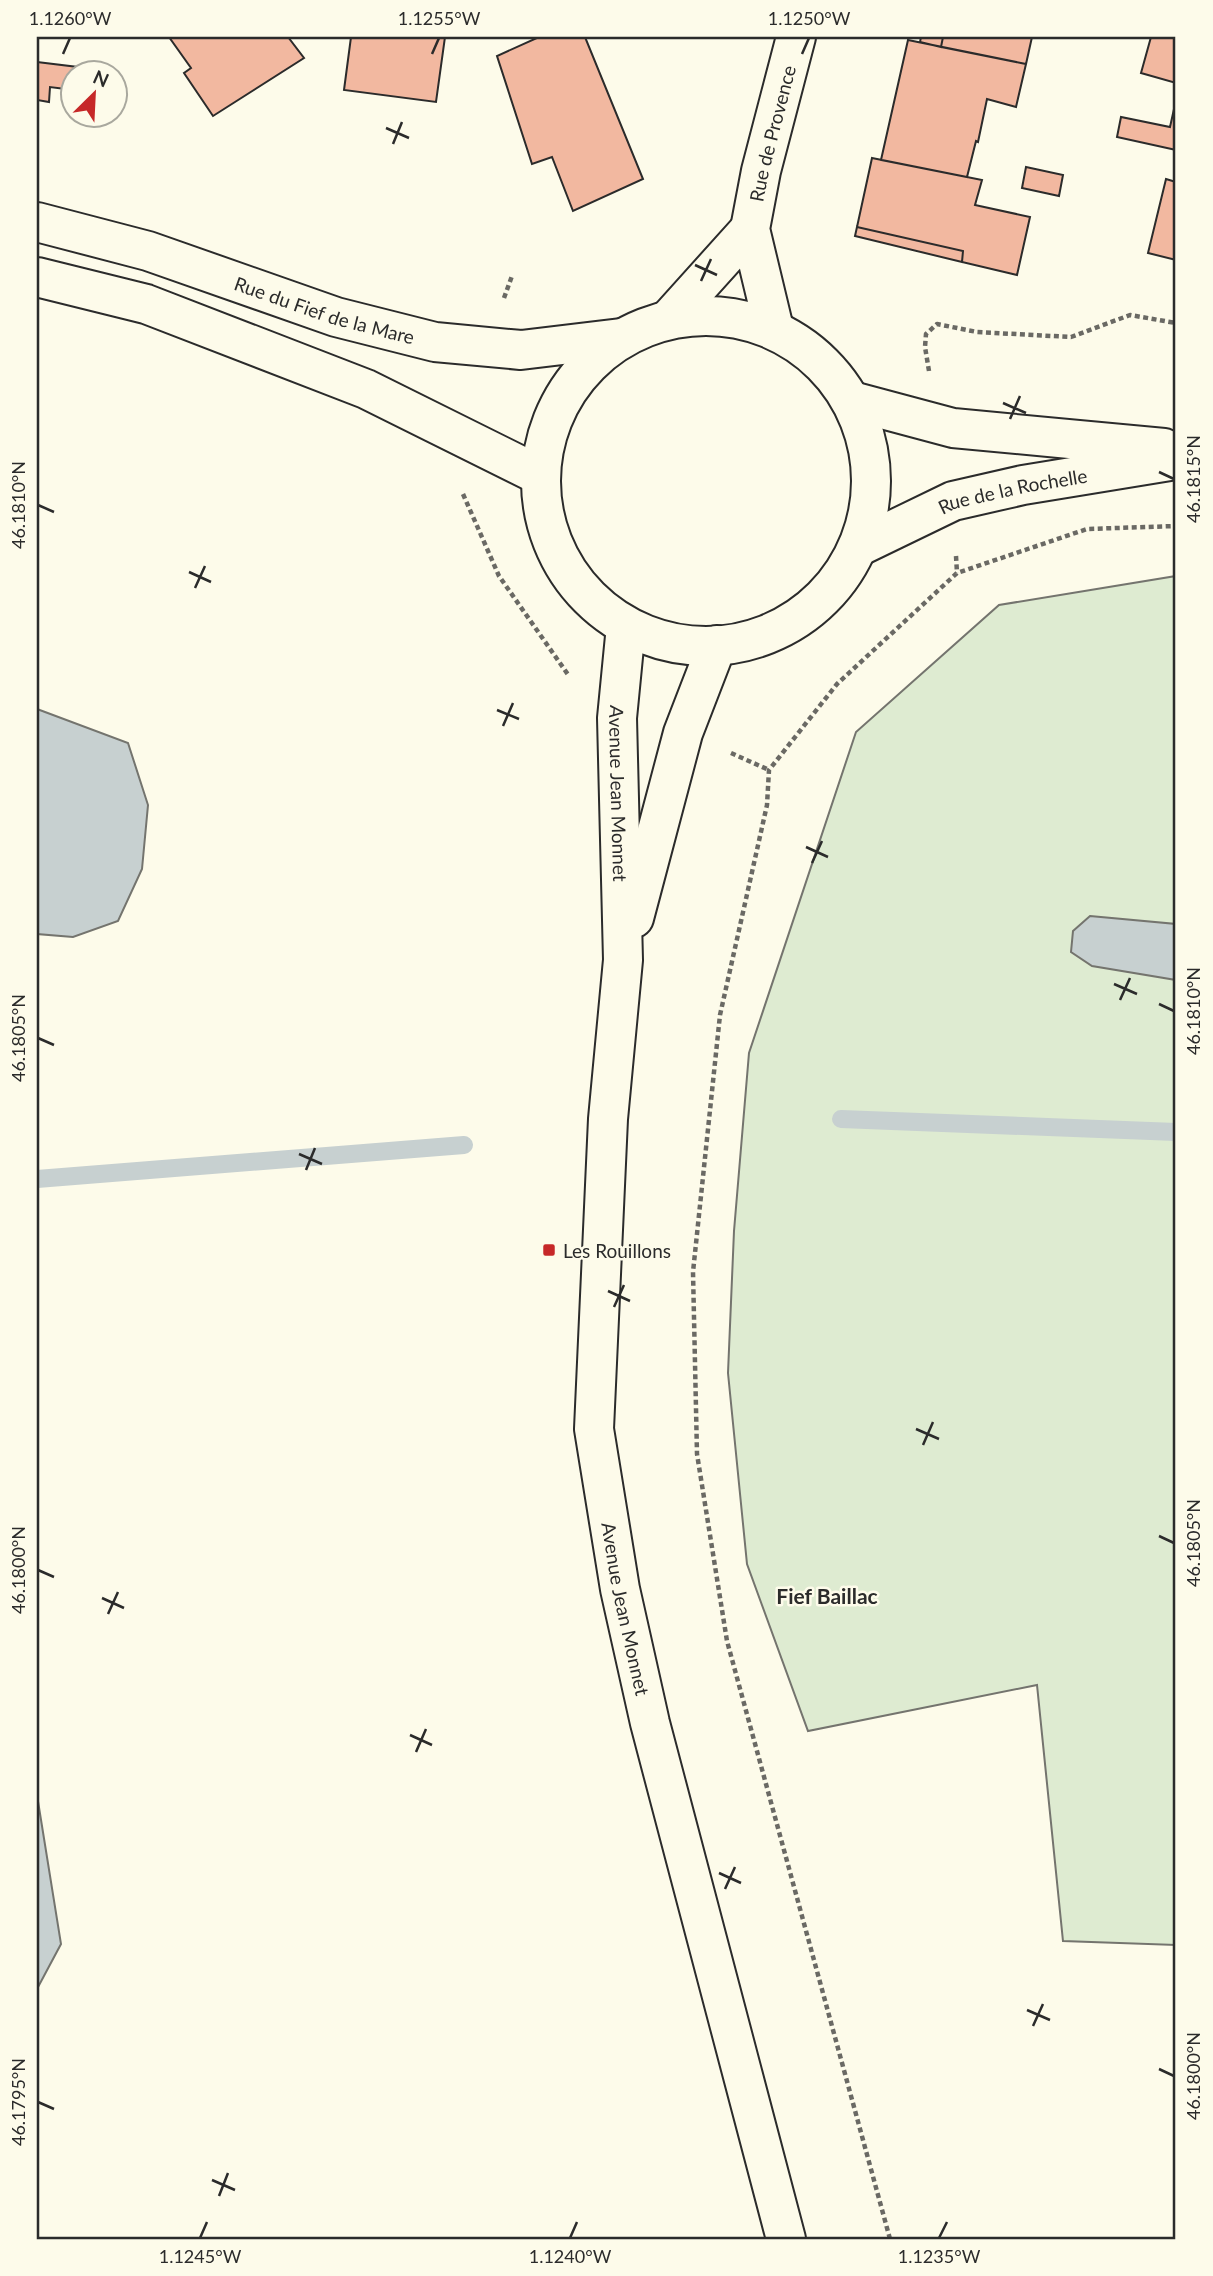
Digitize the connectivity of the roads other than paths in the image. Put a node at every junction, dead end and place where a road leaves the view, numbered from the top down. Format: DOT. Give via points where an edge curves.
graph roads {
  1 [pos="796,37"];
  2 [pos="37,222"];
  3 [pos="750,229"];
  4 [pos="37,277"];
  5 [pos="669,319"];
  6 [pos="774,329"];
  7 [pos="621,338"];
  8 [pos="852,401"];
  9 [pos="1176,449"];
  10 [pos="1176,460"];
  11 [pos="540,475"];
  12 [pos="858,547"];
  13 [pos="626,626"];
  14 [pos="716,645"];
  15 [pos="623,960"];
  16 [pos="786,2239"];
  1 -- 3 [label="main road, Rue de Provence"];
  2 -- 7 [label="main road, Rue du Fief de la Mare" via="148,251 336,317 435,342 521,349"];
  3 -- 5 [label="main road, Rue de Provence"];
  3 -- 6 [label="main road, Rue de Provence"];
  4 -- 11 [label="main road" via="146,304 366,389"];
  5 -- 6 [label="main road" via="722,315"];
  5 -- 7 [label="main road"];
  6 -- 8 [label="main road" via="819,359"];
  7 -- 11 [label="main road" via="578,373 550,421"];
  8 -- 9 [label="main road, Rue de la Rochelle" via="953,428"];
  8 -- 12 [label="main road" via="868,449 870,499"];
  10 -- 12 [label="main road, Rue de la Rochelle" via="953,501"];
  11 -- 13 [label="main road" via="544,521 562,563 590,598"];
  12 -- 14 [label="main road" via="835,586 801,616 761,637"];
  13 -- 14 [label="main road" via="670,643"];
  13 -- 15 [label="main road, Avenue Jean Monnet" via="617,718"];
  14 -- 15 [label="main road, Avenue Jean Monnet" via="683,733"];
  15 -- 16 [label="main road, Avenue Jean Monnet" via="608,1119 594,1429 620,1589 649,1723"];
}
